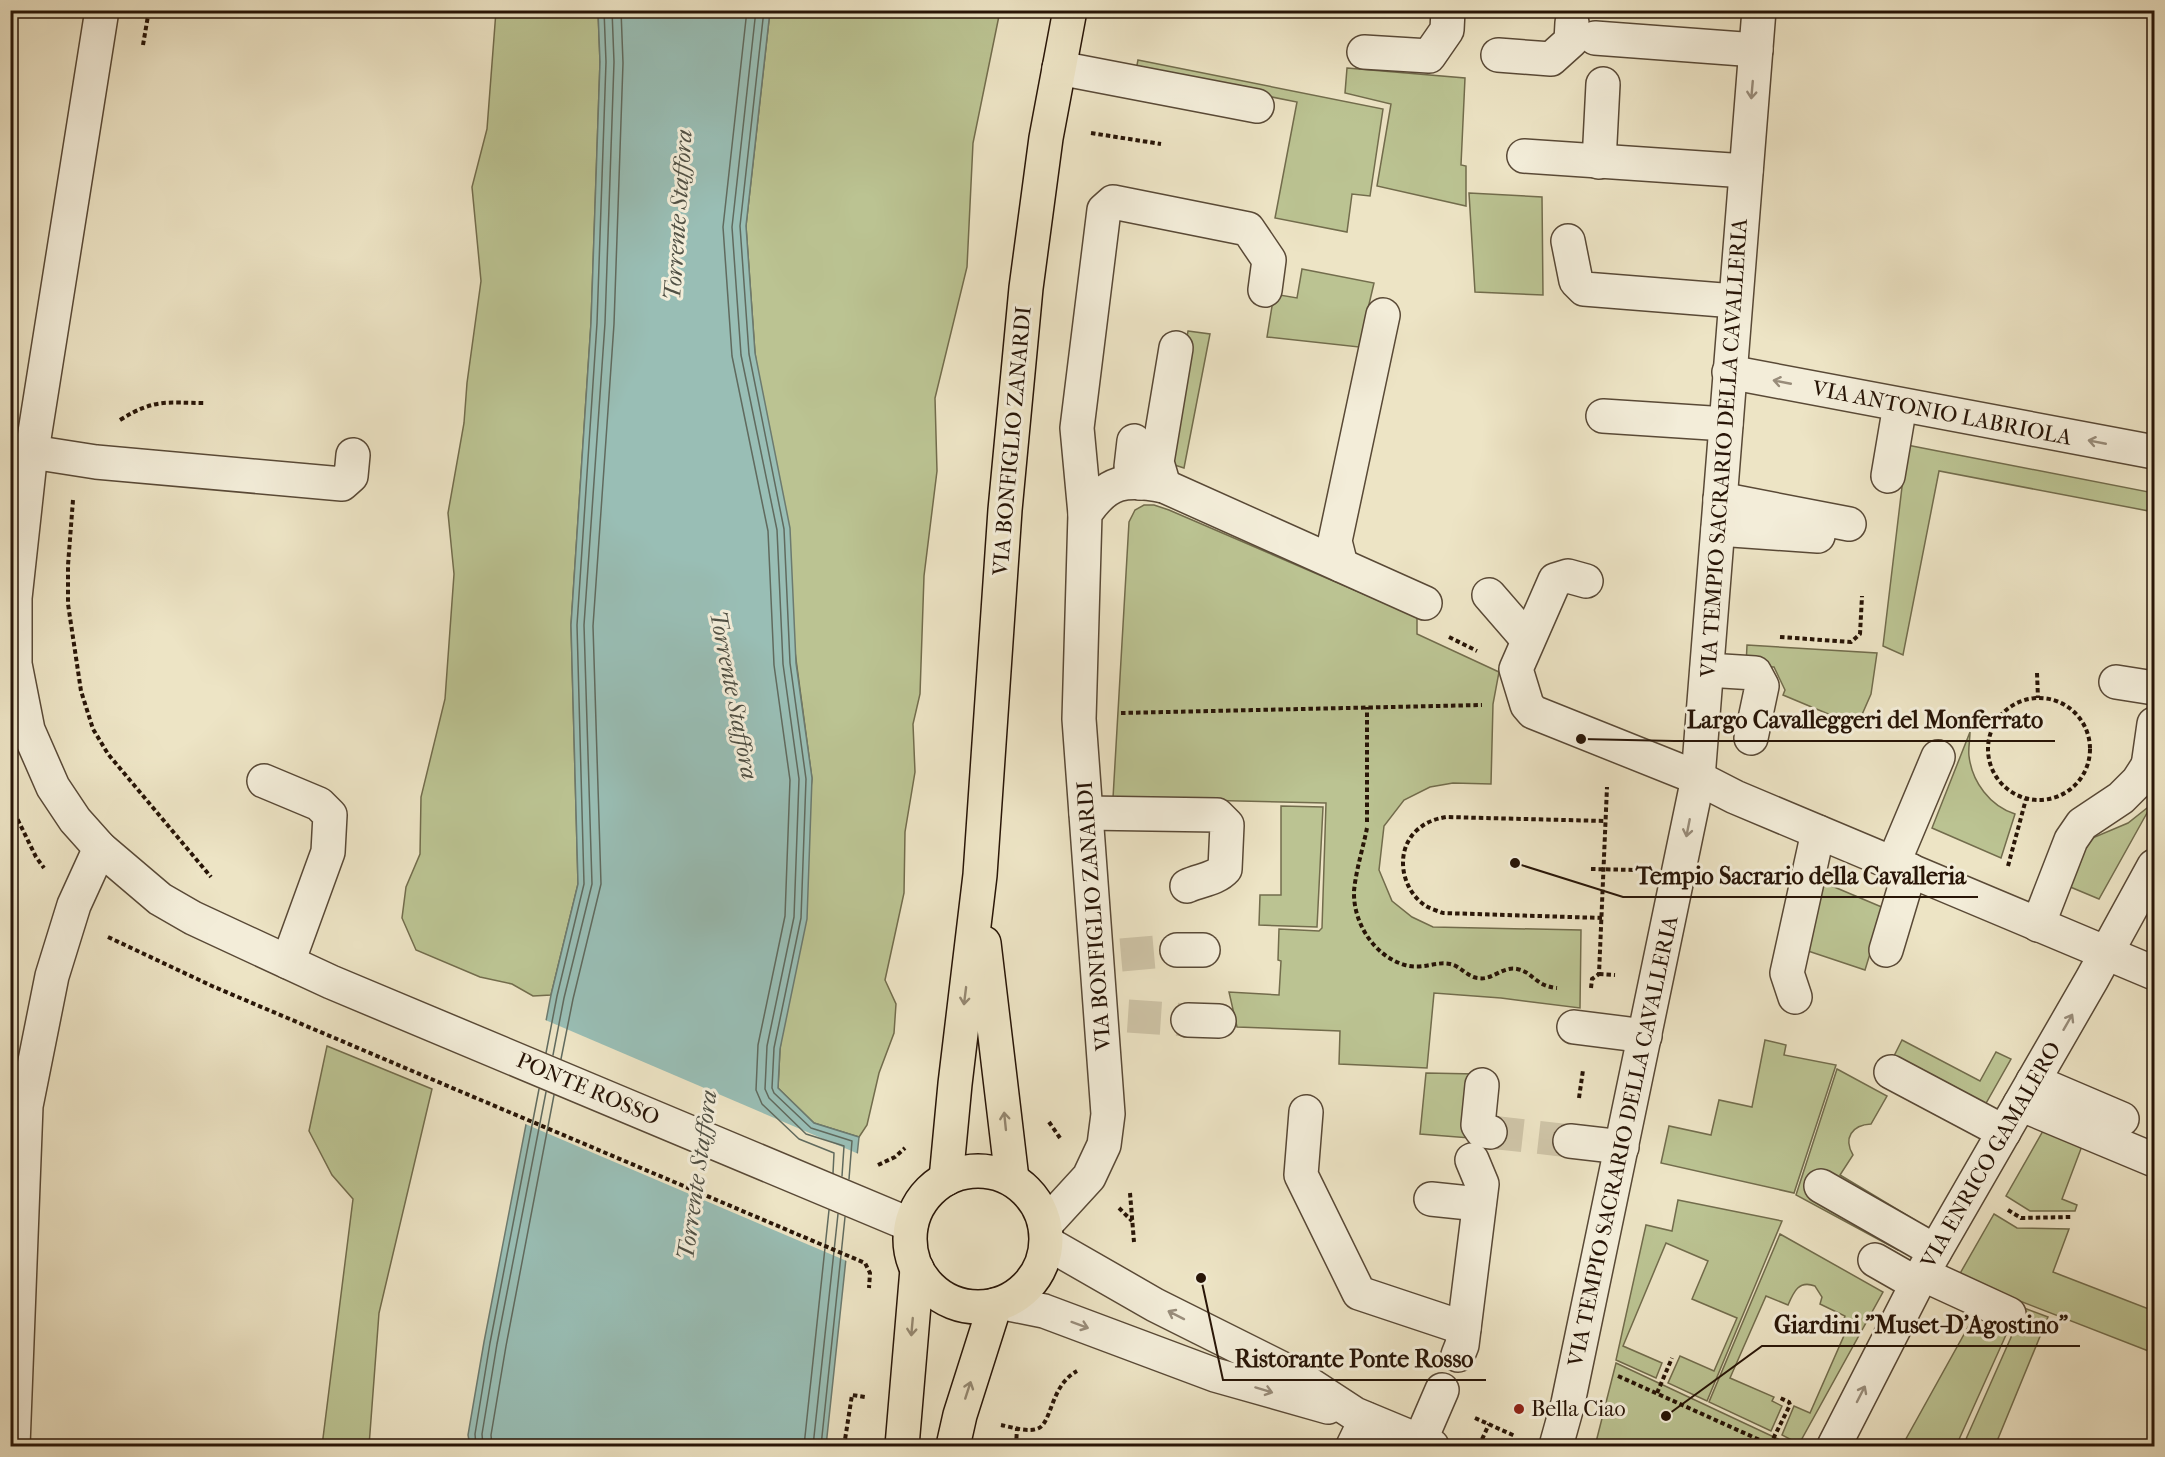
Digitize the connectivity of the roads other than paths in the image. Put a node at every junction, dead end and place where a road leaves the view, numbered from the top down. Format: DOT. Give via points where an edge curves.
graph roads {
  1 [pos="102,10"];
  2 [pos="1070,10"];
  3 [pos="1448,10"];
  4 [pos="1759,10"];
  5 [pos="1756,50"];
  6 [pos="1364,52"];
  7 [pos="1498,55"];
  8 [pos="1059,68"];
  9 [pos="1604,84"];
  10 [pos="1257,106"];
  11 [pos="1524,156"];
  12 [pos="1599,162"];
  13 [pos="1746,171"];
  14 [pos="1568,241"];
  15 [pos="1264,291"];
  16 [pos="1736,301"];
  17 [pos="1383,315"];
  18 [pos="1176,348"];
  19 [pos="1729,372"];
  20 [pos="1900,405"];
  21 [pos="1603,416"];
  22 [pos="1726,424"];
  23 [pos="1134,441"];
  24 [pos="2154,453"];
  25 [pos="353,455"];
  26 [pos="24,463"];
  27 [pos="1888,476"];
  28 [pos="1152,484"];
  29 [pos="1085,514"];
  30 [pos="1719,514"];
  31 [pos="1846,531"];
  32 [pos="1341,565"];
  33 [pos="1586,581"];
  34 [pos="1489,595"];
  35 [pos="13,598"];
  36 [pos="1425,603"];
  37 [pos="1522,655"];
  38 [pos="1707,670"];
  39 [pos="2116,682"];
  40 [pos="2154,688"];
  41 [pos="2154,724"];
  42 [pos="1751,738"];
  43 [pos="1938,757"];
  44 [pos="2151,761"];
  45 [pos="1698,778"];
  46 [pos="264,781"];
  47 [pos="1086,813"];
  48 [pos="1818,832"];
  49 [pos="100,848"];
  50 [pos="2154,866"];
  51 [pos="1901,867"];
  52 [pos="980,875"];
  53 [pos="1187,886"];
  54 [pos="2038,925"];
  55 [pos="1886,950"];
  56 [pos="2107,953"];
  57 [pos="288,962"];
  58 [pos="2154,973"];
  59 [pos="1795,997"];
  60 [pos="1574,1027"];
  61 [pos="1645,1036"];
  62 [pos="1891,1072"];
  63 [pos="1482,1085"];
  64 [pos="2027,1093"];
  65 [pos="18,1104"];
  66 [pos="1306,1112"];
  67 [pos="2122,1119"];
  68 [pos="1490,1132"];
  69 [pos="2004,1132"];
  70 [pos="1570,1141"];
  71 [pos="1622,1147"];
  72 [pos="1472,1160"];
  73 [pos="2154,1160"];
  74 [pos="946,1179"];
  75 [pos="1012,1179"];
  76 [pos="1821,1186"];
  77 [pos="1431,1199"];
  78 [pos="1479,1203"];
  79 [pos="897,1219"];
  80 [pos="1046,1234"];
  81 [pos="1875,1260"];
  82 [pos="917,1269"];
  83 [pos="1925,1270"];
  84 [pos="1000,1304"];
  85 [pos="1044,1311"];
  86 [pos="2009,1314"];
  87 [pos="14,1331"];
  88 [pos="979,1358"];
  89 [pos="1442,1390"];
  90 [pos="1358,1426"];
  91 [pos="1426,1444"];
  92 [pos="13,1446"];
  93 [pos="902,1446"];
  94 [pos="953,1446"];
  95 [pos="1556,1446"];
  96 [pos="1834,1446"];
  1 -- 26 [label="street, PONTE ROSSO"];
  2 -- 8 [label="main road, VIA BONFIGLIO ZANARDI"];
  3 -- 6 [label="street" via="1447,30 1429,56"];
  4 -- 5 [label="street, VIA TEMPIO SACRARIO DELLA CAVALLERIA"];
  5 -- 7 [label="street" via="1584,31 1551,59"];
  5 -- 13 [label="street, VIA TEMPIO SACRARIO DELLA CAVALLERIA, one-way"];
  8 -- 10 [label="street"];
  8 -- 52 [label="main road, VIA BONFIGLIO ZANARDI" via="1026,288 1005,510"];
  9 -- 12 [label="street"];
  11 -- 12 [label="street"];
  12 -- 13 [label="street"];
  13 -- 16 [label="street, VIA TEMPIO SACRARIO DELLA CAVALLERIA"];
  14 -- 16 [label="street" via="1576,280 1584,289"];
  15 -- 29 [label="street, VIA BONFIGLIO ZANARDI" via="1269,260 1248,229 1113,202 1104,210 1077,428"];
  16 -- 19 [label="street, VIA TEMPIO SACRARIO DELLA CAVALLERIA"];
  17 -- 32 [label="street" via="1335,541"];
  18 -- 28 [label="street"];
  20 -- 19 [label="street, VIA ANTONIO LABRIOLA, one-way"];
  19 -- 22 [label="street, VIA TEMPIO SACRARIO DELLA CAVALLERIA"];
  24 -- 20 [label="street, VIA ANTONIO LABRIOLA, one-way"];
  20 -- 27 [label="street"];
  21 -- 22 [label="street"];
  22 -- 30 [label="street, VIA TEMPIO SACRARIO DELLA CAVALLERIA"];
  23 -- 28 [label="street" via="1131,467"];
  25 -- 26 [label="street" via="351,476 342,484 86,460"];
  26 -- 35 [label="street, PONTE ROSSO"];
  28 -- 29 [label="street" via="1127,483 1107,488"];
  28 -- 32 [label="street"];
  29 -- 47 [label="street, VIA BONFIGLIO ZANARDI" via="1079,719"];
  30 -- 31 [label="street"];
  30 -- 38 [label="street, VIA TEMPIO SACRARIO DELLA CAVALLERIA"];
  32 -- 36 [label="street"];
  33 -- 37 [label="street" via="1568,576 1555,580"];
  34 -- 37 [label="street"];
  35 -- 49 [label="street, PONTE ROSSO" via="15,664 28,730 53,787"];
  37 -- 45 [label="street" via="1527,705 1533,712"];
  38 -- 42 [label="street" via="1755,673 1762,686"];
  38 -- 45 [label="street, VIA TEMPIO SACRARIO DELLA CAVALLERIA"];
  39 -- 40 [label="street"];
  41 -- 44 [label="street"];
  43 -- 51 [label="street"];
  44 -- 54 [label="street" via="2121,798 2082,824 2071,840"];
  45 -- 48 [label="street"];
  45 -- 61 [label="street, VIA TEMPIO SACRARIO DELLA CAVALLERIA, one-way"];
  46 -- 57 [label="street" via="319,804 330,815 328,852"];
  47 -- 53 [label="street" via="1217,815 1227,825 1226,869 1219,876"];
  47 -- 80 [label="street, VIA BONFIGLIO ZANARDI" via="1114,1016 1108,1114 1104,1145 1089,1177"];
  48 -- 51 [label="street"];
  48 -- 59 [label="street" via="1787,973"];
  49 -- 57 [label="street, PONTE ROSSO" via="160,899"];
  49 -- 65 [label="street" via="74,905"];
  50 -- 56 [label="street, VIA ENRICO GAMALERO"];
  51 -- 54 [label="street"];
  51 -- 55 [label="street"];
  52 -- 74 [label="main road, VIA BONFIGLIO ZANARDI, one-way"];
  75 -- 52 [label="main road, VIA BONFIGLIO ZANARDI, one-way" via="982,929"];
  54 -- 56 [label="street"];
  56 -- 58 [label="street"];
  64 -- 56 [label="street, VIA ENRICO GAMALERO, one-way"];
  57 -- 79 [label="street, PONTE ROSSO"];
  60 -- 61 [label="street"];
  61 -- 71 [label="street, VIA TEMPIO SACRARIO DELLA CAVALLERIA"];
  62 -- 69 [label="street"];
  63 -- 68 [label="street" via="1478,1125 1482,1131"];
  64 -- 67 [label="street"];
  64 -- 69 [label="street, VIA ENRICO GAMALERO"];
  64 -- 73 [label="street"];
  65 -- 87 [label="street"];
  66 -- 78 [label="street" via="1302,1175 1359,1293 1461,1342"];
  69 -- 83 [label="street, VIA ENRICO GAMALERO"];
  70 -- 71 [label="street"];
  71 -- 95 [label="street, VIA TEMPIO SACRARIO DELLA CAVALLERIA"];
  72 -- 78 [label="street" via="1482,1184"];
  74 -- 75 [label="main road" via="979,1171"];
  74 -- 79 [label="main road" via="930,1190 918,1206"];
  75 -- 80 [label="main road" via="1039,1207"];
  76 -- 83 [label="street"];
  77 -- 78 [label="street"];
  79 -- 82 [label="main road"];
  80 -- 84 [label="main road" via="1043,1262 1034,1280"];
  90 -- 80 [label="street, one-way" via="1297,1376 1155,1305"];
  81 -- 83 [label="street"];
  82 -- 84 [label="main road" via="925,1282 949,1301 964,1306"];
  82 -- 93 [label="main road, one-way"];
  83 -- 86 [label="street"];
  96 -- 83 [label="street, VIA ENRICO GAMALERO, one-way"];
  84 -- 85 [label="street"];
  84 -- 88 [label="main road"];
  85 -- 88 [label="street" via="1010,1320"];
  85 -- 90 [label="street, one-way"];
  87 -- 92 [label="street"];
  94 -- 88 [label="main road, one-way"];
  89 -- 91 [label="street"];
  90 -- 91 [label="street"];
}
